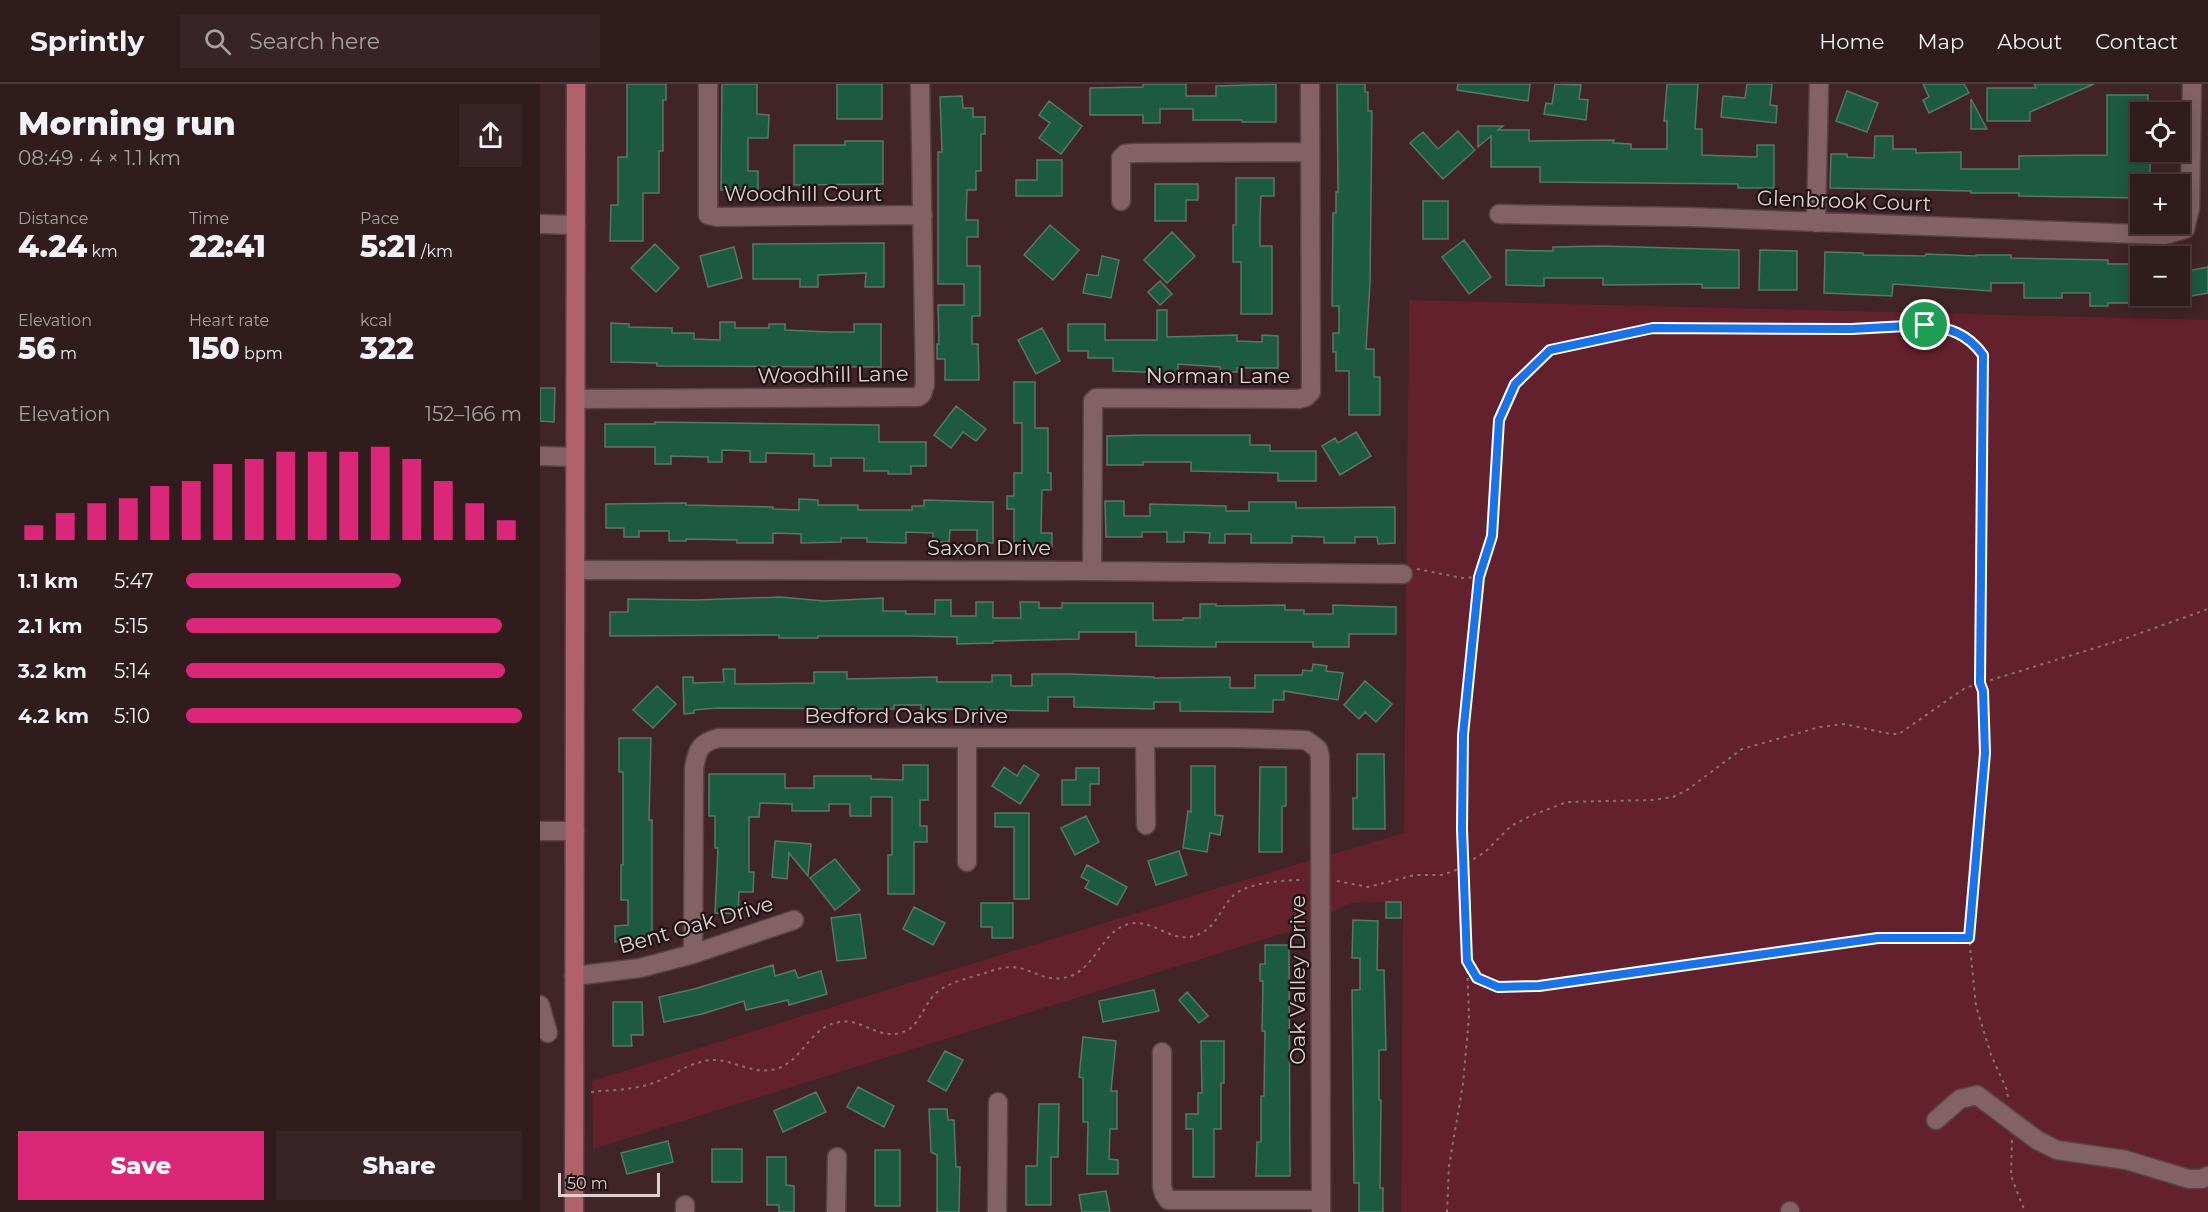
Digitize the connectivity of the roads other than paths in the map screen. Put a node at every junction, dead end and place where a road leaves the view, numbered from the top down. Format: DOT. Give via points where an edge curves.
graph roads {
  1 [pos="576,84"];
  2 [pos="708,84"];
  3 [pos="920,84"];
  4 [pos="1310,84"];
  5 [pos="1819,84"];
  6 [pos="2192,84"];
  7 [pos="1310,152"];
  8 [pos="1121,201"];
  9 [pos="1499,213"];
  10 [pos="923,215"];
  11 [pos="1816,223"];
  12 [pos="540,224"];
  13 [pos="576,225"];
  14 [pos="576,399"];
  15 [pos="540,456"];
  16 [pos="575,457"];
  17 [pos="575,570"];
  18 [pos="1092,571"];
  19 [pos="1403,574"];
  20 [pos="967,738"];
  21 [pos="1145,738"];
  22 [pos="1318,748"];
  23 [pos="1146,825"];
  24 [pos="540,831"];
  25 [pos="575,831"];
  26 [pos="967,862"];
  27 [pos="794,920"];
  28 [pos="693,954"];
  29 [pos="574,976"];
  30 [pos="540,1005"];
  31 [pos="574,1035"];
  32 [pos="544,1038"];
  33 [pos="1162,1052"];
  34 [pos="998,1101"];
  35 [pos="1936,1120"];
  36 [pos="837,1157"];
  37 [pos="2208,1176"];
  38 [pos="1322,1206"];
  39 [pos="574,1212"];
  40 [pos="836,1212"];
  41 [pos="997,1212"];
  1 -- 13 [label="main road"];
  2 -- 10 [label="street, Woodhill Court" via="708,215"];
  3 -- 10 [label="street, Woodhill Lane"];
  4 -- 7 [label="street, Norman Lane"];
  5 -- 11 [label="street"];
  6 -- 11 [label="street, Glenbrook Court" via="2190,208 2185,229 2165,235"];
  7 -- 8 [label="street" via="1125,154 1121,158"];
  7 -- 18 [label="street, Norman Lane" via="1311,392 1299,399 1096,398"];
  9 -- 11 [label="street, Glenbrook Court"];
  10 -- 14 [label="street, Woodhill Lane" via="926,385 918,397"];
  12 -- 13 [label="street"];
  13 -- 14 [label="main road"];
  14 -- 16 [label="main road"];
  15 -- 16 [label="street"];
  16 -- 17 [label="main road"];
  17 -- 18 [label="street, Saxon Drive"];
  17 -- 25 [label="main road"];
  18 -- 19 [label="street, Saxon Drive"];
  20 -- 21 [label="street, Bedford Oaks Drive"];
  20 -- 26 [label="street"];
  20 -- 28 [label="street, Bedford Oaks Drive" via="708,741 696,754 694,769"];
  21 -- 22 [label="street, Bedford Oaks Drive" via="1306,740"];
  21 -- 23 [label="street"];
  22 -- 38 [label="street, Oak Valley Drive"];
  24 -- 25 [label="street"];
  25 -- 29 [label="main road"];
  27 -- 28 [label="street, Bent Oak Drive"];
  28 -- 29 [label="street, Bent Oak Drive" via="640,968"];
  29 -- 31 [label="main road"];
  30 -- 32 [label="street"];
  31 -- 32 [label="street"];
  31 -- 39 [label="main road"];
  33 -- 38 [label="street" via="1162,1186 1168,1200"];
  34 -- 41 [label="street"];
  35 -- 37 [label="street" via="1960,1099 1977,1095 2037,1140 2057,1150 2126,1160 2189,1179"];
  36 -- 40 [label="street"];
}
